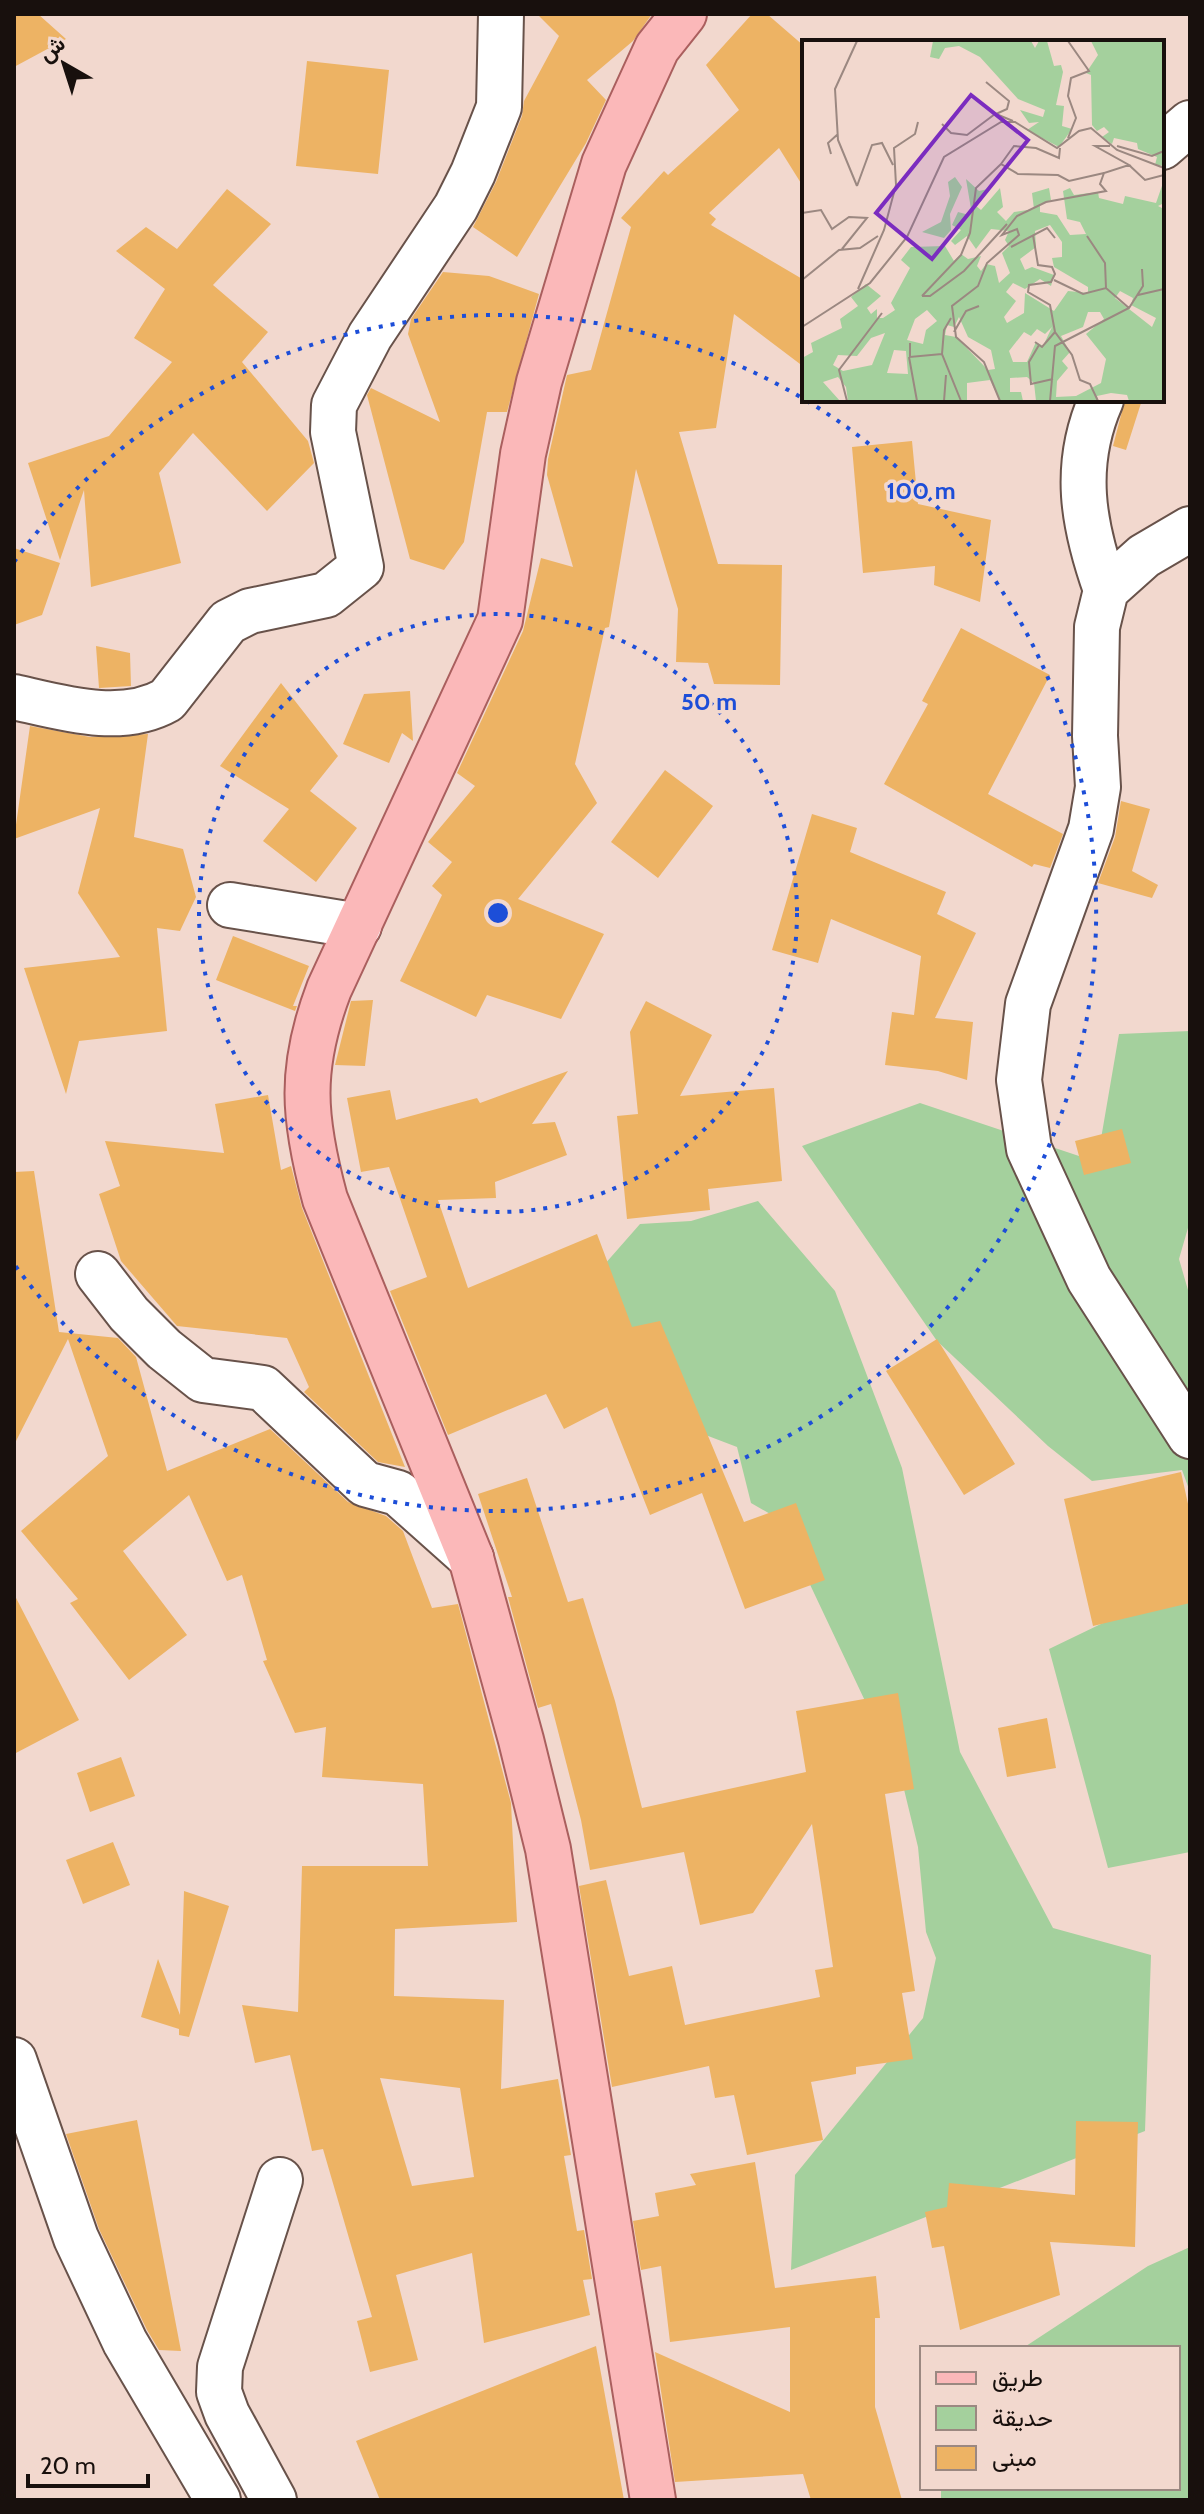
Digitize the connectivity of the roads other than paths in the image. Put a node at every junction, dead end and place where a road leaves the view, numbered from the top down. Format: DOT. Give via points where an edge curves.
graph roads {
  1 [pos="501,14"];
  2 [pos="684,14"];
  3 [pos="1190,123"];
  4 [pos="1164,145"];
  5 [pos="1101,402"];
  6 [pos="1190,529"];
  7 [pos="1106,590"];
  8 [pos="14,697"];
  9 [pos="230,905"];
  10 [pos="359,926"];
  11 [pos="98,1274"];
  12 [pos="1190,1436"];
  13 [pos="471,1558"];
  14 [pos="14,2060"];
  15 [pos="280,2180"];
  16 [pos="218,2500"];
  17 [pos="274,2500"];
  18 [pos="653,2500"];
  1 -- 8 [label="street" via="499,107 473,173 370,336 334,405 333,432 361,567 326,595 250,611 228,622 167,700 137,714 70,710"];
  2 -- 10 [label="main road" via="657,48 604,164 539,382 523,454 500,620"];
  3 -- 4 [label="street"];
  5 -- 7 [label="street" via="1084,469 1083,501 1087,538"];
  6 -- 7 [label="street" via="1144,556"];
  7 -- 12 [label="street" via="1097,627 1096,801 1091,829 1028,1004 1019,1080 1029,1149 1089,1279"];
  9 -- 10 [label="street"];
  10 -- 13 [label="main road" via="313,1032 306,1088 311,1144 325,1199"];
  11 -- 13 [label="street" via="155,1340 203,1380 263,1388 365,1484 398,1493"];
  13 -- 18 [label="main road" via="548,1849"];
  14 -- 16 [label="street" via="76,2238 125,2342"];
  15 -- 17 [label="street" via="220,2367 219,2392"];
}
